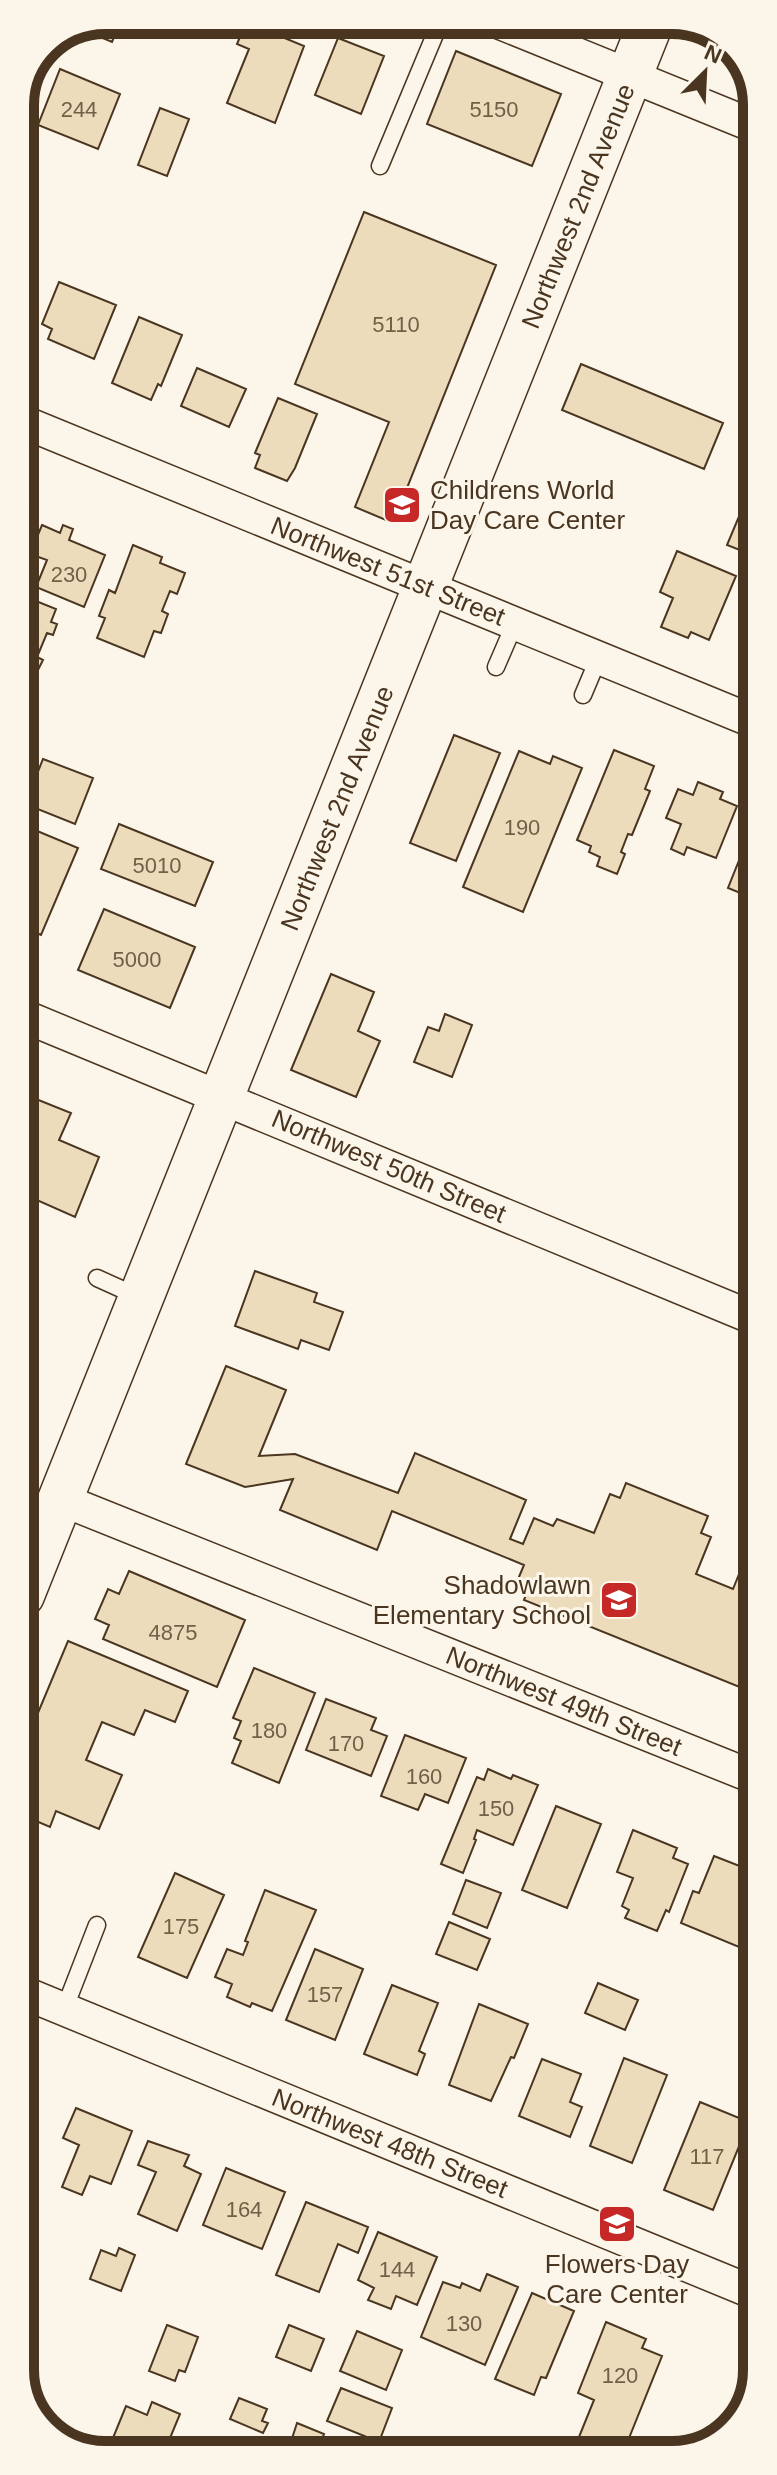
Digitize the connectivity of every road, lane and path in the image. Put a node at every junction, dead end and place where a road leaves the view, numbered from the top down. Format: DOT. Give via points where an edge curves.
graph roads {
  1 [pos="435,34"];
  2 [pos="527,34"];
  3 [pos="646,34"];
  4 [pos="630,76"];
  5 [pos="743,122"];
  6 [pos="380,166"];
  7 [pos="34,426"];
  8 [pos="427,586"];
  9 [pos="515,623"];
  10 [pos="599,657"];
  11 [pos="496,667"];
  12 [pos="583,695"];
  13 [pos="743,717"];
  14 [pos="34,1020"];
  15 [pos="220,1096"];
  16 [pos="97,1278"];
  17 [pos="141,1297"];
  18 [pos="743,1314"];
  19 [pos="60,1499"];
  20 [pos="34,1565"];
  21 [pos="743,1773"];
  22 [pos="97,1925"];
  23 [pos="34,1997"];
  24 [pos="64,2010"];
  25 [pos="743,2288"];
  1 -- 6 [label="lane"];
  2 -- 4 [label="street"];
  3 -- 4 [label="street, Northwest 2nd Avenue"];
  4 -- 5 [label="street"];
  4 -- 8 [label="street, Northwest 2nd Avenue"];
  7 -- 8 [label="street, Northwest 51st Street"];
  8 -- 9 [label="street, Northwest 51st Street"];
  8 -- 15 [label="street, Northwest 2nd Avenue"];
  9 -- 10 [label="street, Northwest 51st Street"];
  9 -- 11 [label="lane"];
  10 -- 12 [label="lane"];
  10 -- 13 [label="street, Northwest 51st Street"];
  14 -- 15 [label="street, Northwest 50th Street"];
  15 -- 17 [label="street, Northwest 2nd Avenue"];
  15 -- 18 [label="street, Northwest 50th Street"];
  16 -- 17 [label="lane"];
  17 -- 19 [label="street, Northwest 2nd Avenue"];
  19 -- 20 [label="street, Northwest 2nd Avenue"];
  19 -- 21 [label="street, Northwest 49th Street"];
  22 -- 24 [label="lane"];
  23 -- 24 [label="street, Northwest 48th Street"];
  24 -- 25 [label="street, Northwest 48th Street"];
}
